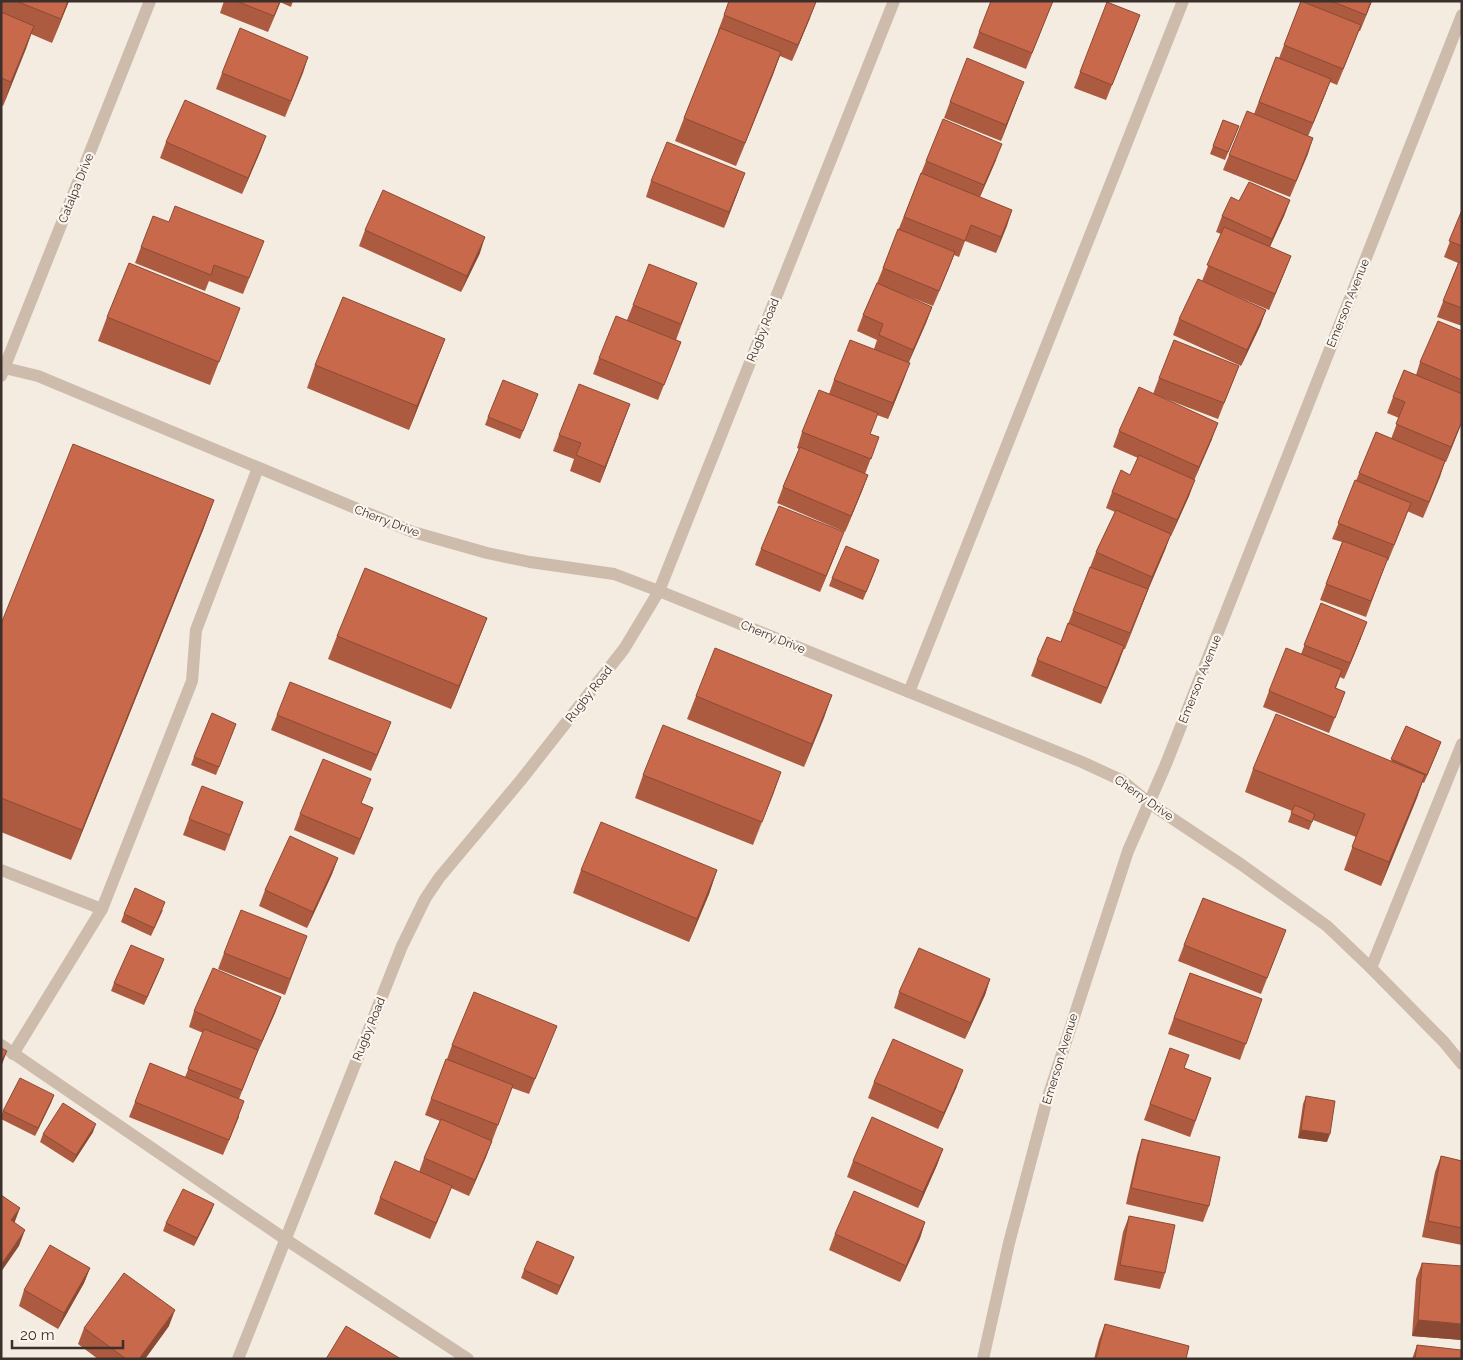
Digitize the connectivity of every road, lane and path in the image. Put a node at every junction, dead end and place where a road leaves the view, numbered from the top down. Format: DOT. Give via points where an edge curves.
graph roads {
  1 [pos="150,1"];
  2 [pos="894,1"];
  3 [pos="1183,1"];
  4 [pos="1462,15"];
  5 [pos="2,370"];
  6 [pos="258,468"];
  7 [pos="659,591"];
  8 [pos="909,692"];
  9 [pos="1462,744"];
  10 [pos="1149,803"];
  11 [pos="1,870"];
  12 [pos="102,909"];
  13 [pos="1371,968"];
  14 [pos="1,1045"];
  15 [pos="14,1054"];
  16 [pos="1462,1064"];
  17 [pos="285,1239"];
  18 [pos="238,1359"];
  19 [pos="468,1359"];
  20 [pos="983,1359"];
  1 -- 5 [label="street, Catalpa Drive"];
  2 -- 7 [label="street, Rugby Road"];
  3 -- 8 [label="street"];
  4 -- 10 [label="street, Emerson Avenue"];
  5 -- 6 [label="street, Cherry Drive" via="38,376"];
  6 -- 7 [label="street, Cherry Drive" via="413,532 530,562 614,574"];
  6 -- 12 [label="street" via="196,630 192,681"];
  7 -- 8 [label="street, Cherry Drive"];
  7 -- 17 [label="street, Rugby Road" via="624,649 425,898 402,946"];
  8 -- 10 [label="street, Cherry Drive" via="1121,780"];
  9 -- 13 [label="street"];
  10 -- 13 [label="street, Cherry Drive" via="1327,926"];
  10 -- 20 [label="street, Emerson Avenue" via="1128,851 1046,1103"];
  11 -- 12 [label="street"];
  12 -- 15 [label="street"];
  13 -- 16 [label="street, Cherry Drive"];
  14 -- 15 [label="street"];
  15 -- 17 [label="street"];
  17 -- 18 [label="street, Rugby Road"];
  17 -- 19 [label="street"];
}
